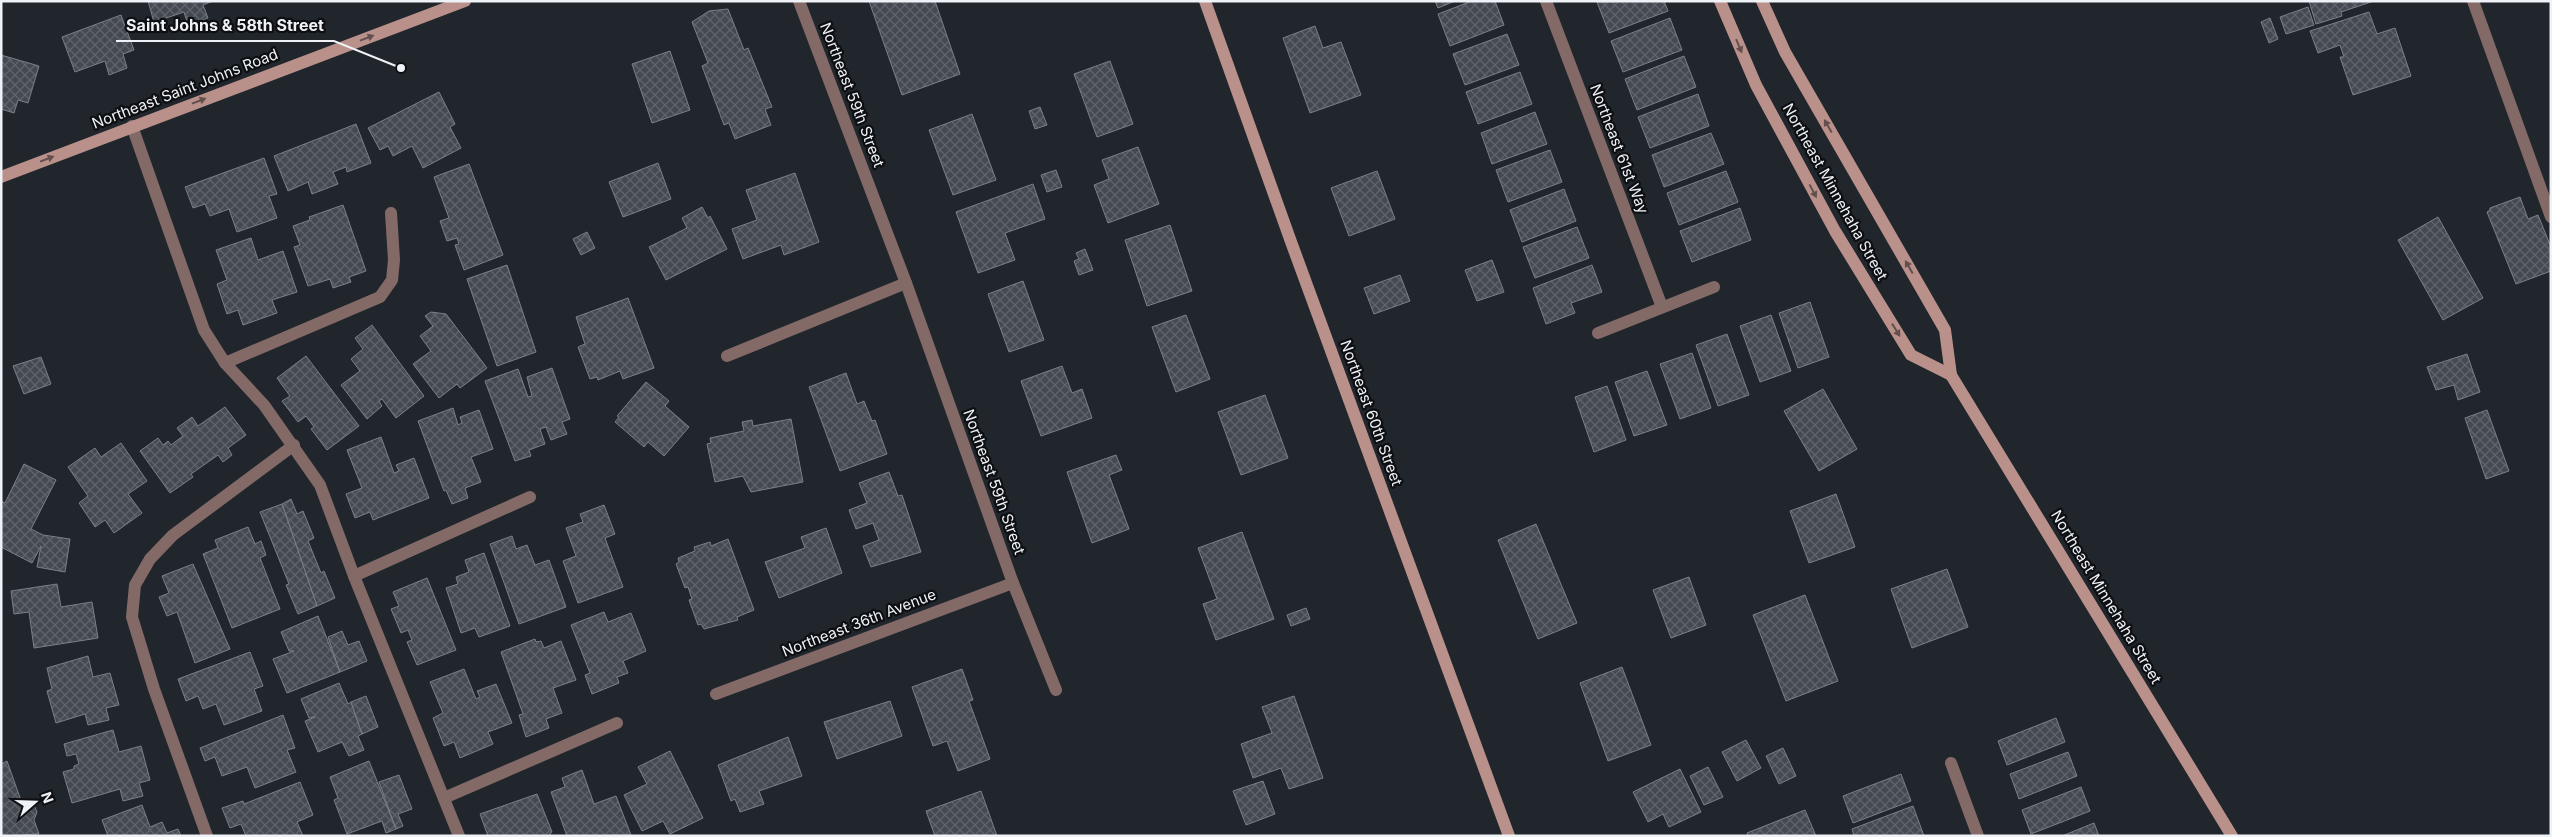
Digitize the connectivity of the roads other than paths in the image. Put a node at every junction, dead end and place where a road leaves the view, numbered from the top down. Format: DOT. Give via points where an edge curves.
graph roads {
  1 [pos="465,1"];
  2 [pos="799,1"];
  3 [pos="1205,1"];
  4 [pos="1546,1"];
  5 [pos="1720,1"];
  6 [pos="1762,1"];
  7 [pos="2473,1"];
  8 [pos="132,126"];
  9 [pos="1,176"];
  10 [pos="391,213"];
  11 [pos="2551,217"];
  12 [pos="906,284"];
  13 [pos="1714,287"];
  14 [pos="1662,307"];
  15 [pos="1598,333"];
  16 [pos="727,356"];
  17 [pos="225,363"];
  18 [pos="1951,375"];
  19 [pos="294,445"];
  20 [pos="530,497"];
  21 [pos="354,576"];
  22 [pos="1013,583"];
  23 [pos="1056,690"];
  24 [pos="716,694"];
  25 [pos="617,723"];
  26 [pos="1951,763"];
  27 [pos="444,798"];
  28 [pos="207,836"];
  29 [pos="459,836"];
  30 [pos="1509,836"];
  31 [pos="1978,836"];
  32 [pos="2232,836"];
  8 -- 1 [label="main road, Northeast Saint Johns Road, one-way"];
  2 -- 12 [label="street, Northeast 59th Street"];
  3 -- 30 [label="main road, Northeast 60th Street"];
  4 -- 14 [label="street, Northeast 61st Way"];
  5 -- 18 [label="main road, Northeast Minnehaha Street, one-way" via="1756,85 1826,214 1906,347 1911,355"];
  18 -- 6 [label="main road, Northeast Minnehaha Street, one-way" via="1945,330 1785,52"];
  7 -- 11 [label="street"];
  9 -- 8 [label="main road, Northeast Saint Johns Road, one-way"];
  8 -- 17 [label="street" via="204,330"];
  10 -- 17 [label="street" via="392,280 380,297"];
  12 -- 16 [label="street"];
  12 -- 22 [label="street, Northeast 59th Street"];
  13 -- 14 [label="street"];
  14 -- 15 [label="street"];
  17 -- 19 [label="street" via="264,404"];
  18 -- 32 [label="main road, Northeast Minnehaha Street"];
  19 -- 21 [label="street" via="320,485"];
  19 -- 28 [label="street" via="173,535 150,559 135,585 132,617 154,689"];
  20 -- 21 [label="street"];
  21 -- 27 [label="street"];
  22 -- 23 [label="street, Northeast 59th Street"];
  22 -- 24 [label="street, Northeast 36th Avenue"];
  25 -- 27 [label="street"];
  26 -- 31 [label="street"];
  27 -- 29 [label="street"];
}
